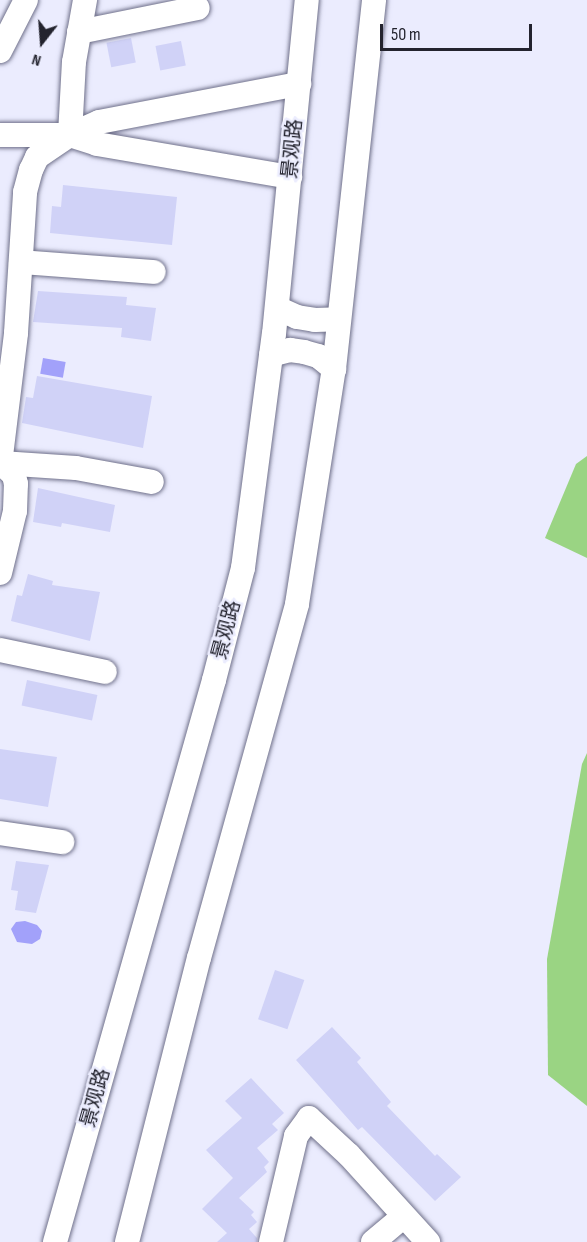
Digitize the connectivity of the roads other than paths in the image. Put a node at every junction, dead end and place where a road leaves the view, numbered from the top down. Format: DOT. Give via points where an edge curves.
graph roads {
  1 [pos="26,0"];
  2 [pos="85,0"];
  3 [pos="307,0"];
  4 [pos="374,0"];
  5 [pos="198,8"];
  6 [pos="79,32"];
  7 [pos="0,51"];
  8 [pos="299,84"];
  9 [pos="0,135"];
  10 [pos="70,135"];
  11 [pos="290,177"];
  12 [pos="21,262"];
  13 [pos="154,272"];
  14 [pos="277,308"];
  15 [pos="339,319"];
  16 [pos="271,355"];
  17 [pos="334,369"];
  18 [pos="1,464"];
  19 [pos="152,482"];
  20 [pos="0,573"];
  21 [pos="0,650"];
  22 [pos="105,672"];
  23 [pos="0,834"];
  24 [pos="62,842"];
  25 [pos="403,1217"];
  26 [pos="55,1242"];
  27 [pos="127,1242"];
  28 [pos="272,1242"];
  29 [pos="373,1242"];
  30 [pos="428,1242"];
  1 -- 7 [label="street"];
  2 -- 6 [label="street"];
  3 -- 8 [label="street, 景观路"];
  4 -- 15 [label="street"];
  5 -- 6 [label="street"];
  6 -- 10 [label="street"];
  8 -- 10 [label="street" via="99,122"];
  8 -- 11 [label="street, 景观路"];
  9 -- 10 [label="street"];
  10 -- 11 [label="street" via="98,144"];
  10 -- 12 [label="street" via="46,149 31,170 25,192"];
  11 -- 14 [label="street, 景观路"];
  12 -- 13 [label="street"];
  12 -- 18 [label="street"];
  14 -- 15 [label="street" via="297,317"];
  14 -- 16 [label="street, 景观路"];
  15 -- 17 [label="street"];
  16 -- 17 [label="street" via="304,351"];
  16 -- 26 [label="street, 景观路" via="243,568"];
  17 -- 27 [label="street" via="297,604 199,958"];
  18 -- 19 [label="street" via="76,468"];
  18 -- 20 [label="street" via="14,475 16,484 15,511"];
  21 -- 22 [label="street"];
  23 -- 24 [label="street"];
  25 -- 28 [label="street" via="349,1155 309,1118 296,1136"];
  25 -- 29 [label="street"];
  25 -- 30 [label="street"];
}
